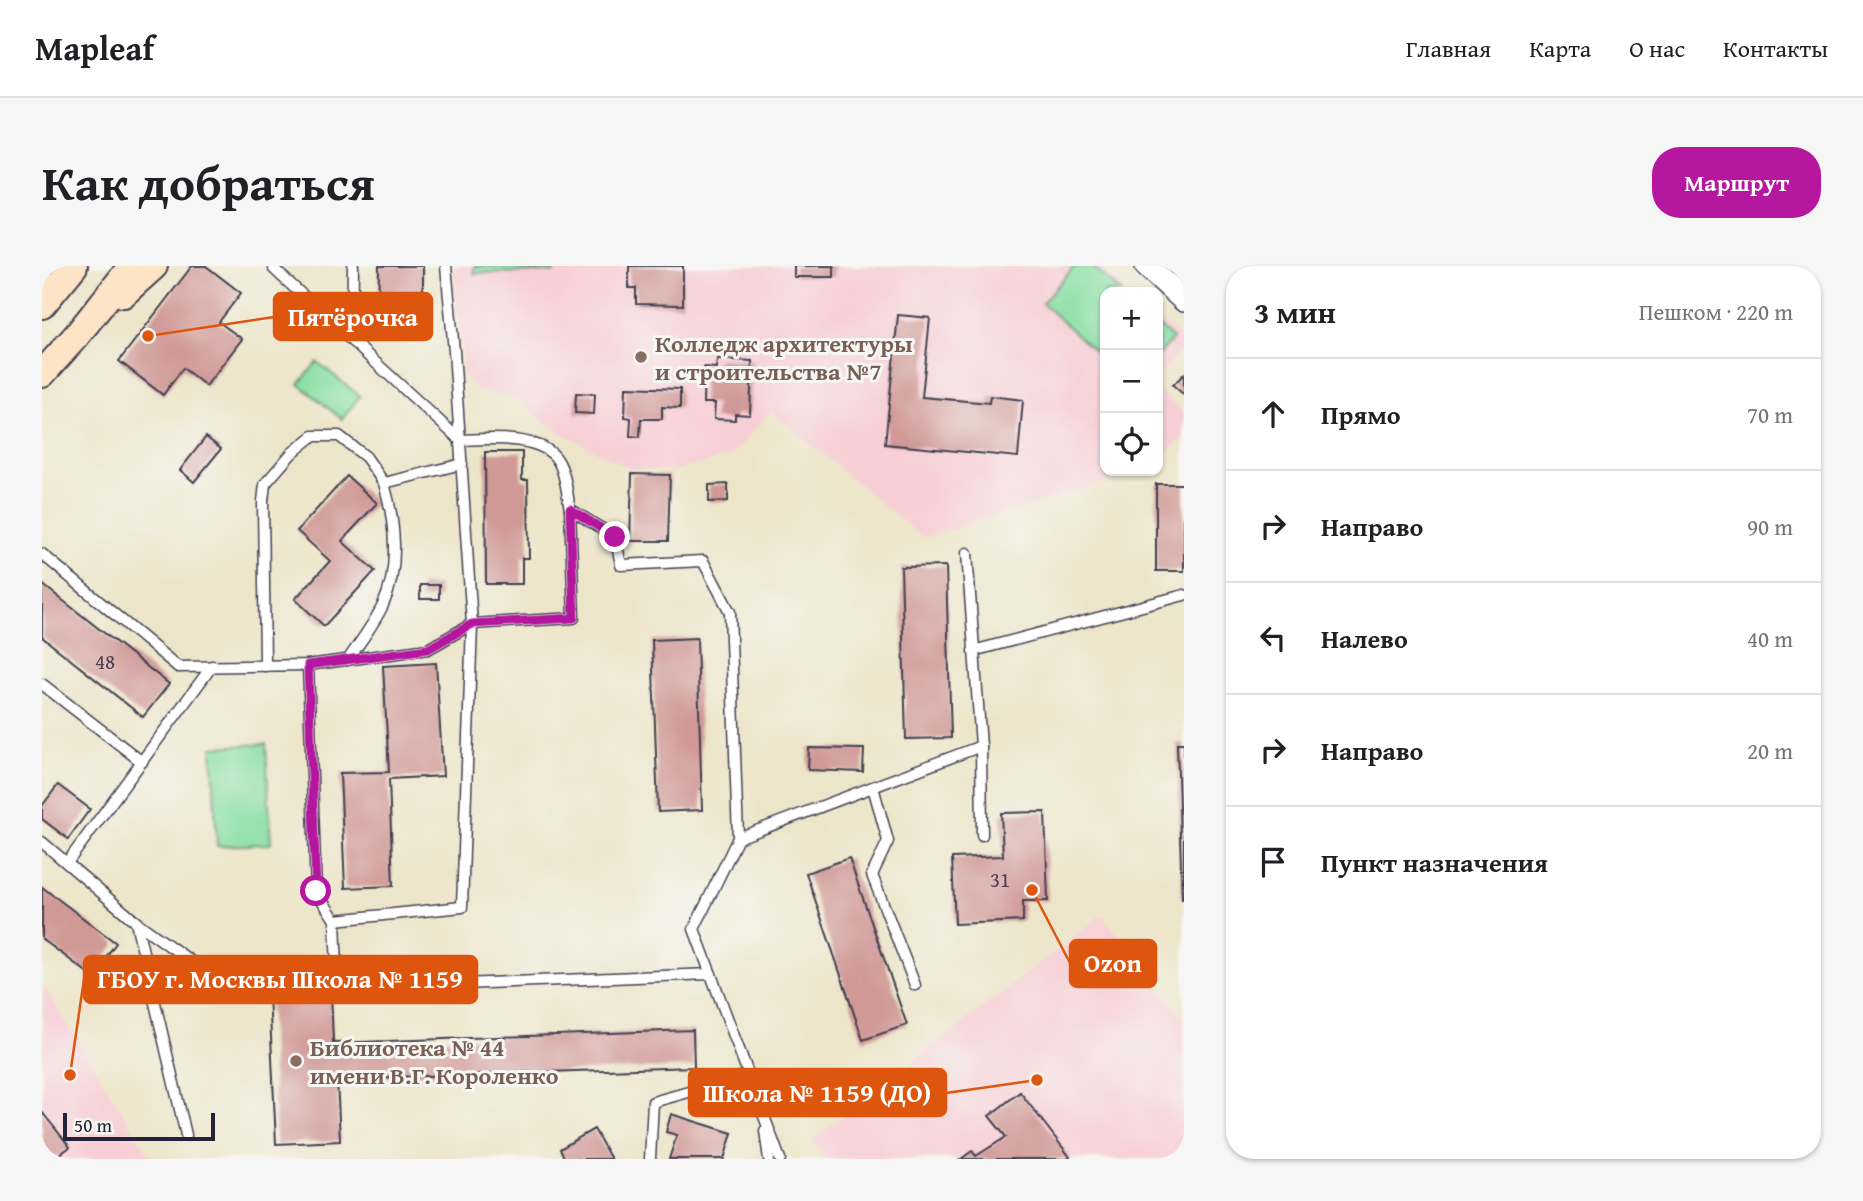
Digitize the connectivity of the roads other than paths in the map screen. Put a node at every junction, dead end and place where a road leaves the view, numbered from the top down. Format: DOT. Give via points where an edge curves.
graph roads {
  1 [pos="55,266"];
  2 [pos="74,266"];
  3 [pos="132,266"];
  4 [pos="154,266"];
  5 [pos="353,266"];
  6 [pos="446,266"];
  7 [pos="1147,266"];
  8 [pos="274,269"];
  9 [pos="42,286"];
  10 [pos="1184,300"];
  11 [pos="42,305"];
  12 [pos="77,335"];
  13 [pos="352,341"];
  14 [pos="42,374"];
  15 [pos="460,440"];
  16 [pos="462,464"];
  17 [pos="384,483"];
  18 [pos="570,509"];
  19 [pos="967,553"];
  20 [pos="42,554"];
  21 [pos="1184,595"];
  22 [pos="472,624"];
  23 [pos="973,651"];
  24 [pos="348,660"];
  25 [pos="308,665"];
  26 [pos="212,666"];
  27 [pos="265,666"];
  28 [pos="42,684"];
  29 [pos="981,746"];
  30 [pos="142,762"];
  31 [pos="873,787"];
  32 [pos="982,835"];
  33 [pos="738,838"];
  34 [pos="42,842"];
  35 [pos="67,863"];
  36 [pos="335,920"];
  37 [pos="136,922"];
  38 [pos="337,970"];
  39 [pos="240,973"];
  40 [pos="210,975"];
  41 [pos="711,975"];
  42 [pos="915,985"];
  43 [pos="749,1075"];
  44 [pos="762,1110"];
  45 [pos="186,1135"];
  46 [pos="650,1159"];
  47 [pos="769,1159"];
  48 [pos="780,1159"];
  1 -- 9 [label="main road"];
  2 -- 11 [label="main road"];
  3 -- 12 [label="main road"];
  4 -- 12 [label="main road"];
  5 -- 13 [label="lane"];
  6 -- 15 [label="lane"];
  7 -- 10 [label="street"];
  8 -- 13 [label="lane"];
  12 -- 14 [label="main road"];
  13 -- 15 [label="lane"];
  15 -- 16 [label="lane"];
  15 -- 18 [label="lane" via="510,439 548,450 558,461"];
  16 -- 17 [label="lane"];
  16 -- 22 [label="lane"];
  17 -- 24 [label="lane" via="394,542 391,576 383,604"];
  17 -- 27 [label="lane" via="366,457 339,436 313,436 265,484"];
  18 -- 22 [label="lane" via="574,618"];
  18 -- 33 [label="lane" via="615,537 621,565 703,561 730,612"];
  19 -- 23 [label="lane"];
  20 -- 26 [label="lane" via="178,667"];
  21 -- 23 [label="lane"];
  22 -- 24 [label="lane" via="428,649"];
  22 -- 36 [label="lane" via="462,907"];
  23 -- 29 [label="lane"];
  24 -- 25 [label="lane"];
  25 -- 27 [label="lane"];
  25 -- 36 [label="lane" via="316,891"];
  26 -- 27 [label="lane"];
  26 -- 30 [label="lane"];
  28 -- 30 [label="lane"];
  29 -- 31 [label="lane"];
  29 -- 32 [label="lane"];
  30 -- 35 [label="lane"];
  31 -- 33 [label="lane"];
  31 -- 42 [label="lane" via="888,841 873,875"];
  33 -- 41 [label="lane" via="694,929"];
  34 -- 35 [label="lane"];
  35 -- 37 [label="lane"];
  36 -- 38 [label="lane"];
  37 -- 40 [label="lane"];
  37 -- 45 [label="lane"];
  38 -- 39 [label="lane"];
  38 -- 41 [label="lane" via="338,989"];
  41 -- 43 [label="lane"];
  43 -- 44 [label="lane"];
  43 -- 46 [label="lane" via="653,1102"];
  44 -- 47 [label="lane"];
  44 -- 48 [label="lane"];
}
